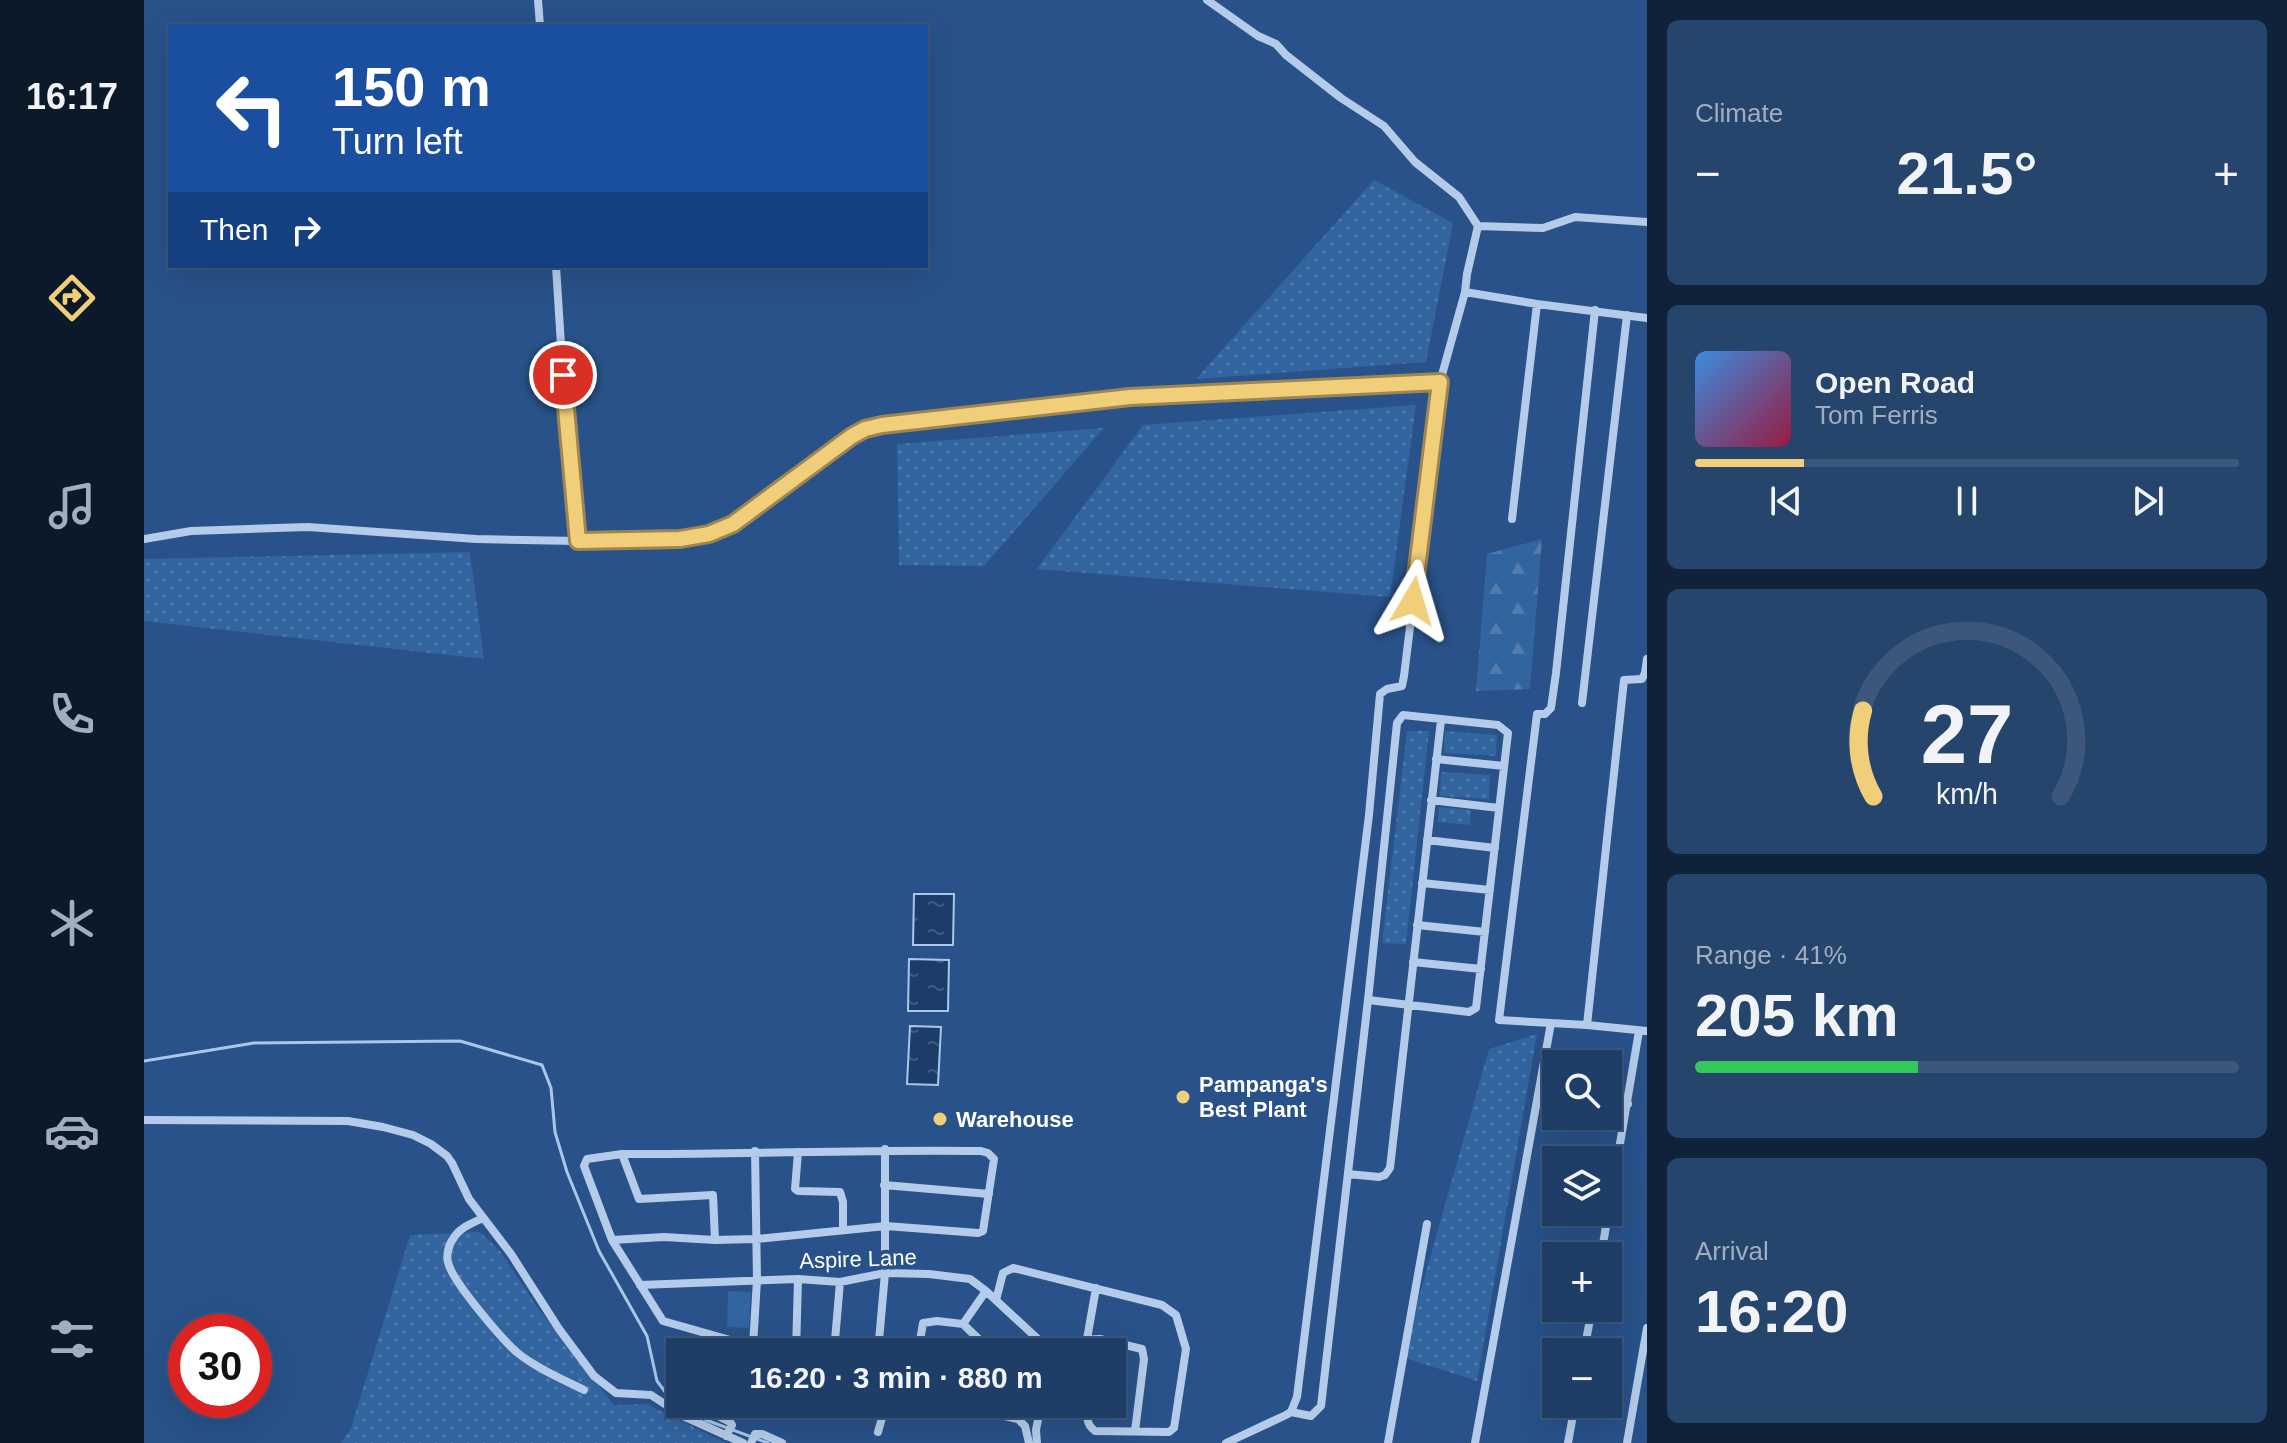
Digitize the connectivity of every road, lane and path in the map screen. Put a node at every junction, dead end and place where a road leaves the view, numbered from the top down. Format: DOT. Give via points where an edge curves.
graph roads {
  1 [pos="538,0"];
  2 [pos="1207,0"];
  3 [pos="540,24"];
  4 [pos="1647,222"];
  5 [pos="1478,226"];
  6 [pos="556,268"];
  7 [pos="1465,292"];
  8 [pos="1537,304"];
  9 [pos="1595,310"];
  10 [pos="1627,315"];
  11 [pos="1647,318"];
  12 [pos="1440,382"];
  13 [pos="1512,519"];
  14 [pos="144,539"];
  15 [pos="578,541"];
  16 [pos="1647,659"];
  17 [pos="1582,703"];
  18 [pos="1441,720"];
  19 [pos="1436,759"];
  20 [pos="1504,766"];
  21 [pos="1431,800"];
  22 [pos="1499,808"];
  23 [pos="1427,840"];
  24 [pos="1495,848"];
  25 [pos="1422,883"];
  26 [pos="1490,890"];
  27 [pos="1417,925"];
  28 [pos="1485,932"];
  29 [pos="1413,962"];
  30 [pos="1481,969"];
  31 [pos="1368,1000"];
  32 [pos="1408,1005"];
  33 [pos="1551,1023"];
  34 [pos="1587,1025"];
  35 [pos="1643,1031"];
  36 [pos="1622,1103"];
  37 [pos="1628,1104"];
  38 [pos="144,1120"];
  39 [pos="885,1149"];
  40 [pos="755,1151"];
  41 [pos="798,1152"];
  42 [pos="622,1154"];
  43 [pos="1348,1174"];
  44 [pos="884,1185"];
  45 [pos="989,1194"];
  46 [pos="483,1218"];
  47 [pos="1427,1224"];
  48 [pos="886,1226"];
  49 [pos="843,1230"];
  50 [pos="756,1239"];
  51 [pos="612,1240"];
  52 [pos="715,1240"];
  53 [pos="1603,1242"];
  54 [pos="885,1273"];
  55 [pos="798,1279"];
  56 [pos="757,1280"];
  57 [pos="840,1282"];
  58 [pos="640,1285"];
  59 [pos="1096,1288"];
  60 [pos="986,1291"];
  61 [pos="996,1300"];
  62 [pos="963,1324"];
  63 [pos="1647,1328"];
  64 [pos="721,1338"];
  65 [pos="753,1338"];
  66 [pos="796,1338"];
  67 [pos="835,1338"];
  68 [pos="879,1338"];
  69 [pos="920,1338"];
  70 [pos="978,1338"];
  71 [pos="1037,1338"];
  72 [pos="1087,1338"];
  73 [pos="1126,1345"];
  74 [pos="584,1390"];
  75 [pos="666,1401"];
  76 [pos="1291,1412"];
  77 [pos="706,1418"];
  78 [pos="720,1418"];
  79 [pos="882,1418"];
  80 [pos="1014,1418"];
  81 [pos="1038,1418"];
  82 [pos="1086,1418"];
  83 [pos="1572,1418"];
  84 [pos="1135,1431"];
  85 [pos="728,1432"];
  86 [pos="878,1432"];
  87 [pos="753,1440"];
  88 [pos="739,1442"];
  89 [pos="782,1443"];
  90 [pos="1029,1443"];
  91 [pos="1037,1443"];
  92 [pos="1226,1443"];
  93 [pos="1388,1443"];
  94 [pos="1475,1443"];
  95 [pos="1568,1443"];
  96 [pos="1627,1443"];
  1 -- 3 [label="street"];
  2 -- 5 [label="street" via="1276,44 1384,126 1415,162 1459,197"];
  4 -- 5 [label="street" via="1575,217 1543,228"];
  5 -- 7 [label="street"];
  6 -- 15 [label="street"];
  7 -- 8 [label="street"];
  7 -- 12 [label="street"];
  8 -- 9 [label="street"];
  8 -- 13 [label="street"];
  9 -- 10 [label="street"];
  9 -- 33 [label="street" via="1556,673 1551,708 1537,714 1499,1020"];
  10 -- 11 [label="street"];
  10 -- 17 [label="street"];
  12 -- 15 [label="street" via="1130,397 882,425 852,436 733,524 709,534"];
  12 -- 76 [label="street" via="1404,676 1402,686 1380,694 1332,1121"];
  14 -- 15 [label="street" via="191,531 308,527"];
  16 -- 34 [label="street" via="1642,679 1624,680"];
  18 -- 19 [label="street"];
  18 -- 20 [label="street" via="1505,729"];
  18 -- 31 [label="street" via="1403,715 1397,723"];
  19 -- 20 [label="street"];
  19 -- 21 [label="street"];
  20 -- 22 [label="street"];
  21 -- 22 [label="street"];
  21 -- 23 [label="street"];
  22 -- 24 [label="street"];
  23 -- 24 [label="street"];
  23 -- 25 [label="street"];
  24 -- 26 [label="street"];
  25 -- 26 [label="street"];
  25 -- 27 [label="street"];
  26 -- 28 [label="street"];
  27 -- 28 [label="street"];
  27 -- 29 [label="street"];
  28 -- 30 [label="street"];
  29 -- 30 [label="street"];
  29 -- 32 [label="street"];
  30 -- 32 [label="street" via="1476,1008 1469,1012"];
  31 -- 32 [label="street"];
  31 -- 43 [label="street"];
  32 -- 43 [label="street" via="1390,1168 1379,1177"];
  33 -- 34 [label="street"];
  33 -- 94 [label="street"];
  34 -- 35 [label="street"];
  35 -- 37 [label="street"];
  36 -- 37 [label="street"];
  37 -- 53 [label="street"];
  38 -- 46 [label="street" via="348,1121 413,1135 447,1156"];
  39 -- 41 [label="street"];
  39 -- 44 [label="street"];
  39 -- 45 [label="street" via="988,1153 994,1159"];
  40 -- 41 [label="street"];
  40 -- 42 [label="street"];
  40 -- 50 [label="street"];
  41 -- 49 [label="street" via="795,1189 840,1192"];
  42 -- 51 [label="street" via="584,1161"];
  42 -- 52 [label="street" via="639,1199 713,1195"];
  43 -- 76 [label="street" via="1321,1406 1311,1416"];
  44 -- 45 [label="street"];
  44 -- 48 [label="street"];
  45 -- 48 [label="street" via="983,1231 978,1233"];
  46 -- 74 [label="street" via="454,1236 448,1265 516,1352"];
  46 -- 75 [label="street" via="594,1376 616,1393"];
  47 -- 93 [label="street"];
  48 -- 49 [label="street"];
  48 -- 54 [label="street"];
  49 -- 50 [label="street"];
  50 -- 52 [label="street"];
  50 -- 56 [label="street"];
  51 -- 52 [label="street"];
  51 -- 58 [label="street"];
  54 -- 57 [label="street, Aspire Lane"];
  54 -- 60 [label="street, Aspire Lane" via="970,1279"];
  54 -- 68 [label="street"];
  55 -- 56 [label="street, Aspire Lane"];
  55 -- 57 [label="street, Aspire Lane"];
  55 -- 66 [label="street"];
  56 -- 58 [label="street, Aspire Lane"];
  56 -- 65 [label="street"];
  57 -- 67 [label="street"];
  58 -- 64 [label="street" via="669,1325"];
  59 -- 61 [label="street" via="1013,1268 1003,1273"];
  59 -- 72 [label="street"];
  59 -- 84 [label="street" via="1162,1305 1176,1315 1186,1349 1174,1428"];
  60 -- 61 [label="street, Aspire Lane"];
  60 -- 62 [label="street"];
  61 -- 71 [label="street, Aspire Lane"];
  62 -- 69 [label="street" via="923,1323"];
  62 -- 70 [label="street"];
  63 -- 96 [label="street"];
  73 -- 84 [label="street" via="1142,1349 1144,1359"];
  76 -- 92 [label="street"];
  77 -- 85 [label="street"];
  78 -- 85 [label="street" via="732,1425"];
  79 -- 86 [label="street"];
  80 -- 90 [label="street" via="1025,1426"];
  81 -- 91 [label="street"];
  82 -- 84 [label="street" via="1095,1431"];
  83 -- 95 [label="street"];
  85 -- 88 [label="street"];
  87 -- 89 [label="street" via="762,1434"];
}
